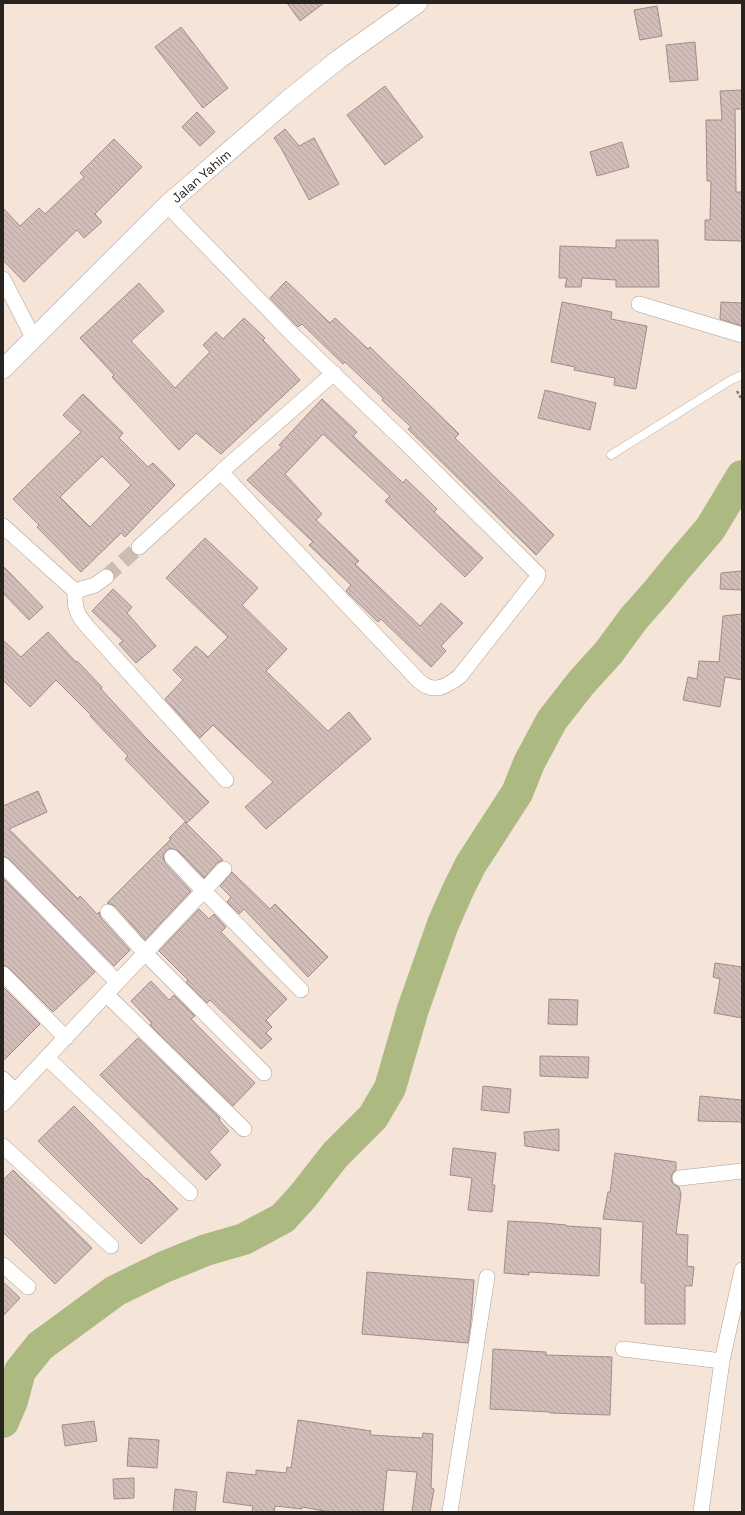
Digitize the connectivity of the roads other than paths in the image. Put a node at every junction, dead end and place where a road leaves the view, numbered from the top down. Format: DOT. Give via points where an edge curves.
graph roads {
  1 [pos="418,3"];
  2 [pos="168,205"];
  3 [pos="3,279"];
  4 [pos="639,304"];
  5 [pos="742,335"];
  6 [pos="34,339"];
  7 [pos="3,369"];
  8 [pos="334,373"];
  9 [pos="742,375"];
  10 [pos="611,455"];
  11 [pos="221,472"];
  12 [pos="3,526"];
  13 [pos="138,547"];
  14 [pos="106,577"];
  15 [pos="75,591"];
  16 [pos="226,780"];
  17 [pos="172,857"];
  18 [pos="3,865"];
  19 [pos="224,869"];
  20 [pos="203,890"];
  21 [pos="108,912"];
  22 [pos="144,952"];
  23 [pos="3,974"];
  24 [pos="117,982"];
  25 [pos="301,990"];
  26 [pos="106,994"];
  27 [pos="66,1038"];
  28 [pos="46,1058"];
  29 [pos="264,1074"];
  30 [pos="3,1079"];
  31 [pos="15,1091"];
  32 [pos="3,1104"];
  33 [pos="244,1129"];
  34 [pos="3,1146"];
  35 [pos="742,1171"];
  36 [pos="680,1178"];
  37 [pos="190,1193"];
  38 [pos="111,1246"];
  39 [pos="3,1265"];
  40 [pos="742,1270"];
  41 [pos="487,1277"];
  42 [pos="28,1287"];
  43 [pos="623,1349"];
  44 [pos="722,1361"];
  45 [pos="450,1512"];
  46 [pos="702,1512"];
  1 -- 2 [label="street, Jalan Yahim" via="339,59 288,100"];
  2 -- 6 [label="street, Jalan Yahim"];
  2 -- 8 [label="street" via="263,305"];
  3 -- 6 [label="street"];
  4 -- 5 [label="street"];
  6 -- 7 [label="street, Jalan Yahim"];
  8 -- 11 [label="street"];
  8 -- 11 [label="street" via="538,574 459,677 446,686 436,688 426,687 419,681"];
  9 -- 10 [label="lane"];
  11 -- 13 [label="street"];
  12 -- 15 [label="street"];
  14 -- 15 [label="street" via="95,585"];
  15 -- 16 [label="street" via="75,604 79,616"];
  17 -- 20 [label="street"];
  18 -- 24 [label="street"];
  19 -- 20 [label="street"];
  20 -- 22 [label="street"];
  20 -- 25 [label="street"];
  21 -- 22 [label="street"];
  22 -- 24 [label="street"];
  22 -- 29 [label="street"];
  23 -- 27 [label="street"];
  24 -- 26 [label="street"];
  26 -- 27 [label="street"];
  26 -- 33 [label="street"];
  27 -- 28 [label="street"];
  28 -- 31 [label="street"];
  28 -- 37 [label="street"];
  30 -- 31 [label="street"];
  31 -- 32 [label="street"];
  34 -- 38 [label="street"];
  35 -- 36 [label="street"];
  39 -- 42 [label="street"];
  40 -- 44 [label="street"];
  41 -- 45 [label="street"];
  43 -- 44 [label="street"];
  44 -- 46 [label="street"];
}
